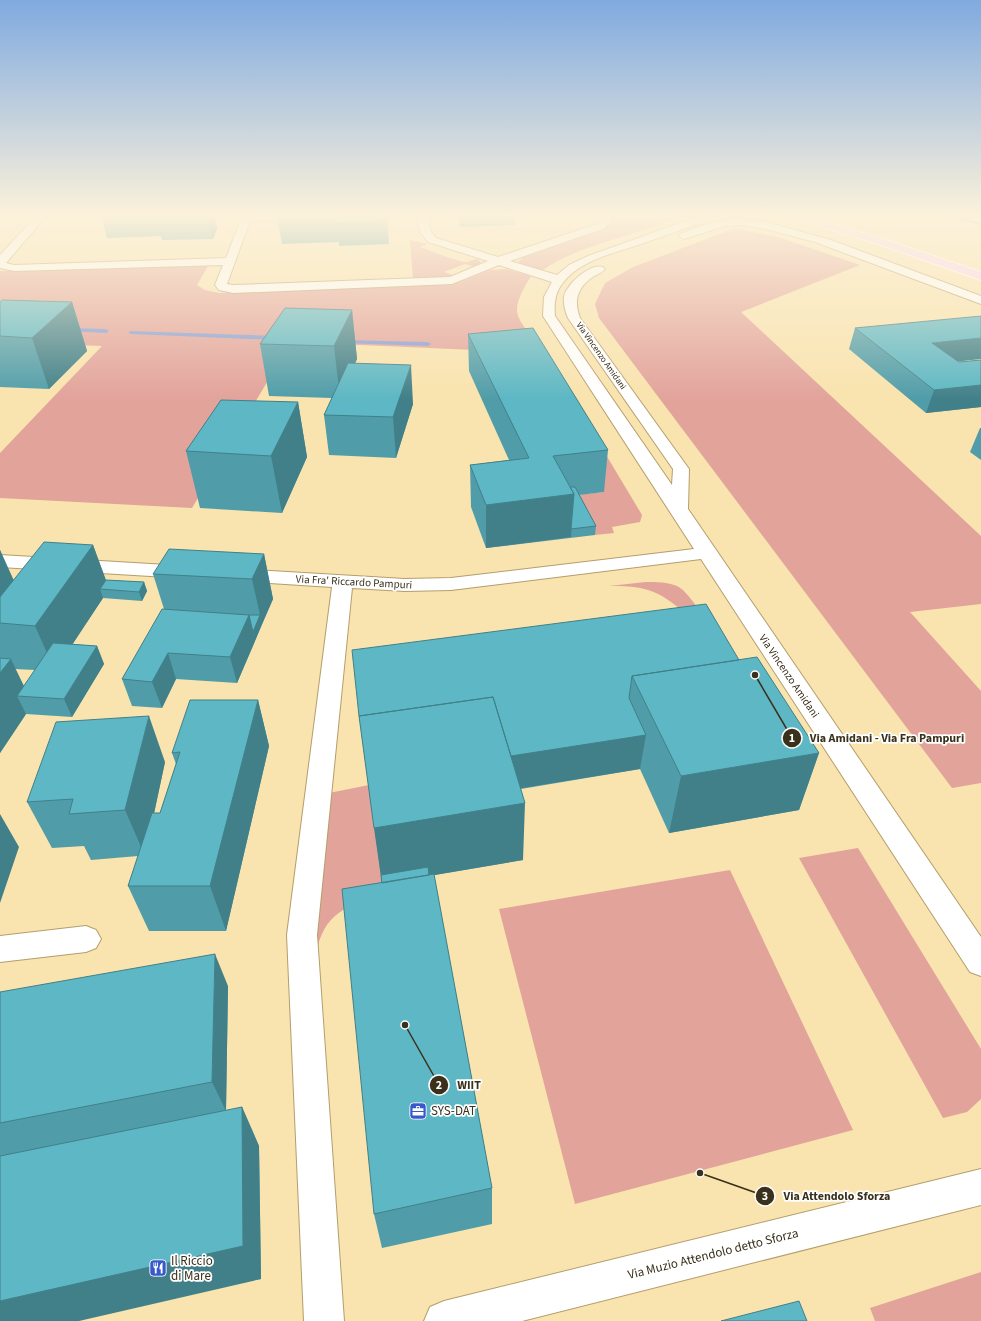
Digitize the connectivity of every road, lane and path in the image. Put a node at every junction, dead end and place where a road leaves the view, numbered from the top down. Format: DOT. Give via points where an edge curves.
graph roads {
  1 [pos="225,276"];
  2 [pos="464,276"];
  3 [pos="545,276"];
  4 [pos="564,276"];
  5 [pos="587,276"];
  6 [pos="919,276"];
  7 [pos="559,280"];
  8 [pos="981,300"];
  9 [pos="679,509"];
  10 [pos="707,553"];
  11 [pos="0,561"];
  12 [pos="343,582"];
  13 [pos="86,939"];
  14 [pos="0,949"];
  15 [pos="981,962"];
  16 [pos="981,1187"];
  17 [pos="324,1321"];
  18 [pos="444,1321"];
  1 -- 2 [label="street" via="221,285 233,289 442,281"];
  3 -- 7 [label="street"];
  4 -- 7 [label="street, Via Vincenzo Amidani"];
  5 -- 9 [label="street, Via Vincenzo Amidani" via="577,284 571,294 574,318 681,469"];
  6 -- 8 [label="street"];
  7 -- 9 [label="street, Via Vincenzo Amidani" via="549,298 548,309 552,322"];
  9 -- 10 [label="street, Via Vincenzo Amidani"];
  10 -- 12 [label="street, Via Fra' Riccardo Pampuri" via="451,584"];
  10 -- 15 [label="street, Via Vincenzo Amidani"];
  11 -- 12 [label="street, Via Fra' Riccardo Pampuri"];
  12 -- 17 [label="street" via="302,935"];
  13 -- 14 [label="street"];
  16 -- 18 [label="street, Via Muzio Attendolo detto Sforza"];
}
